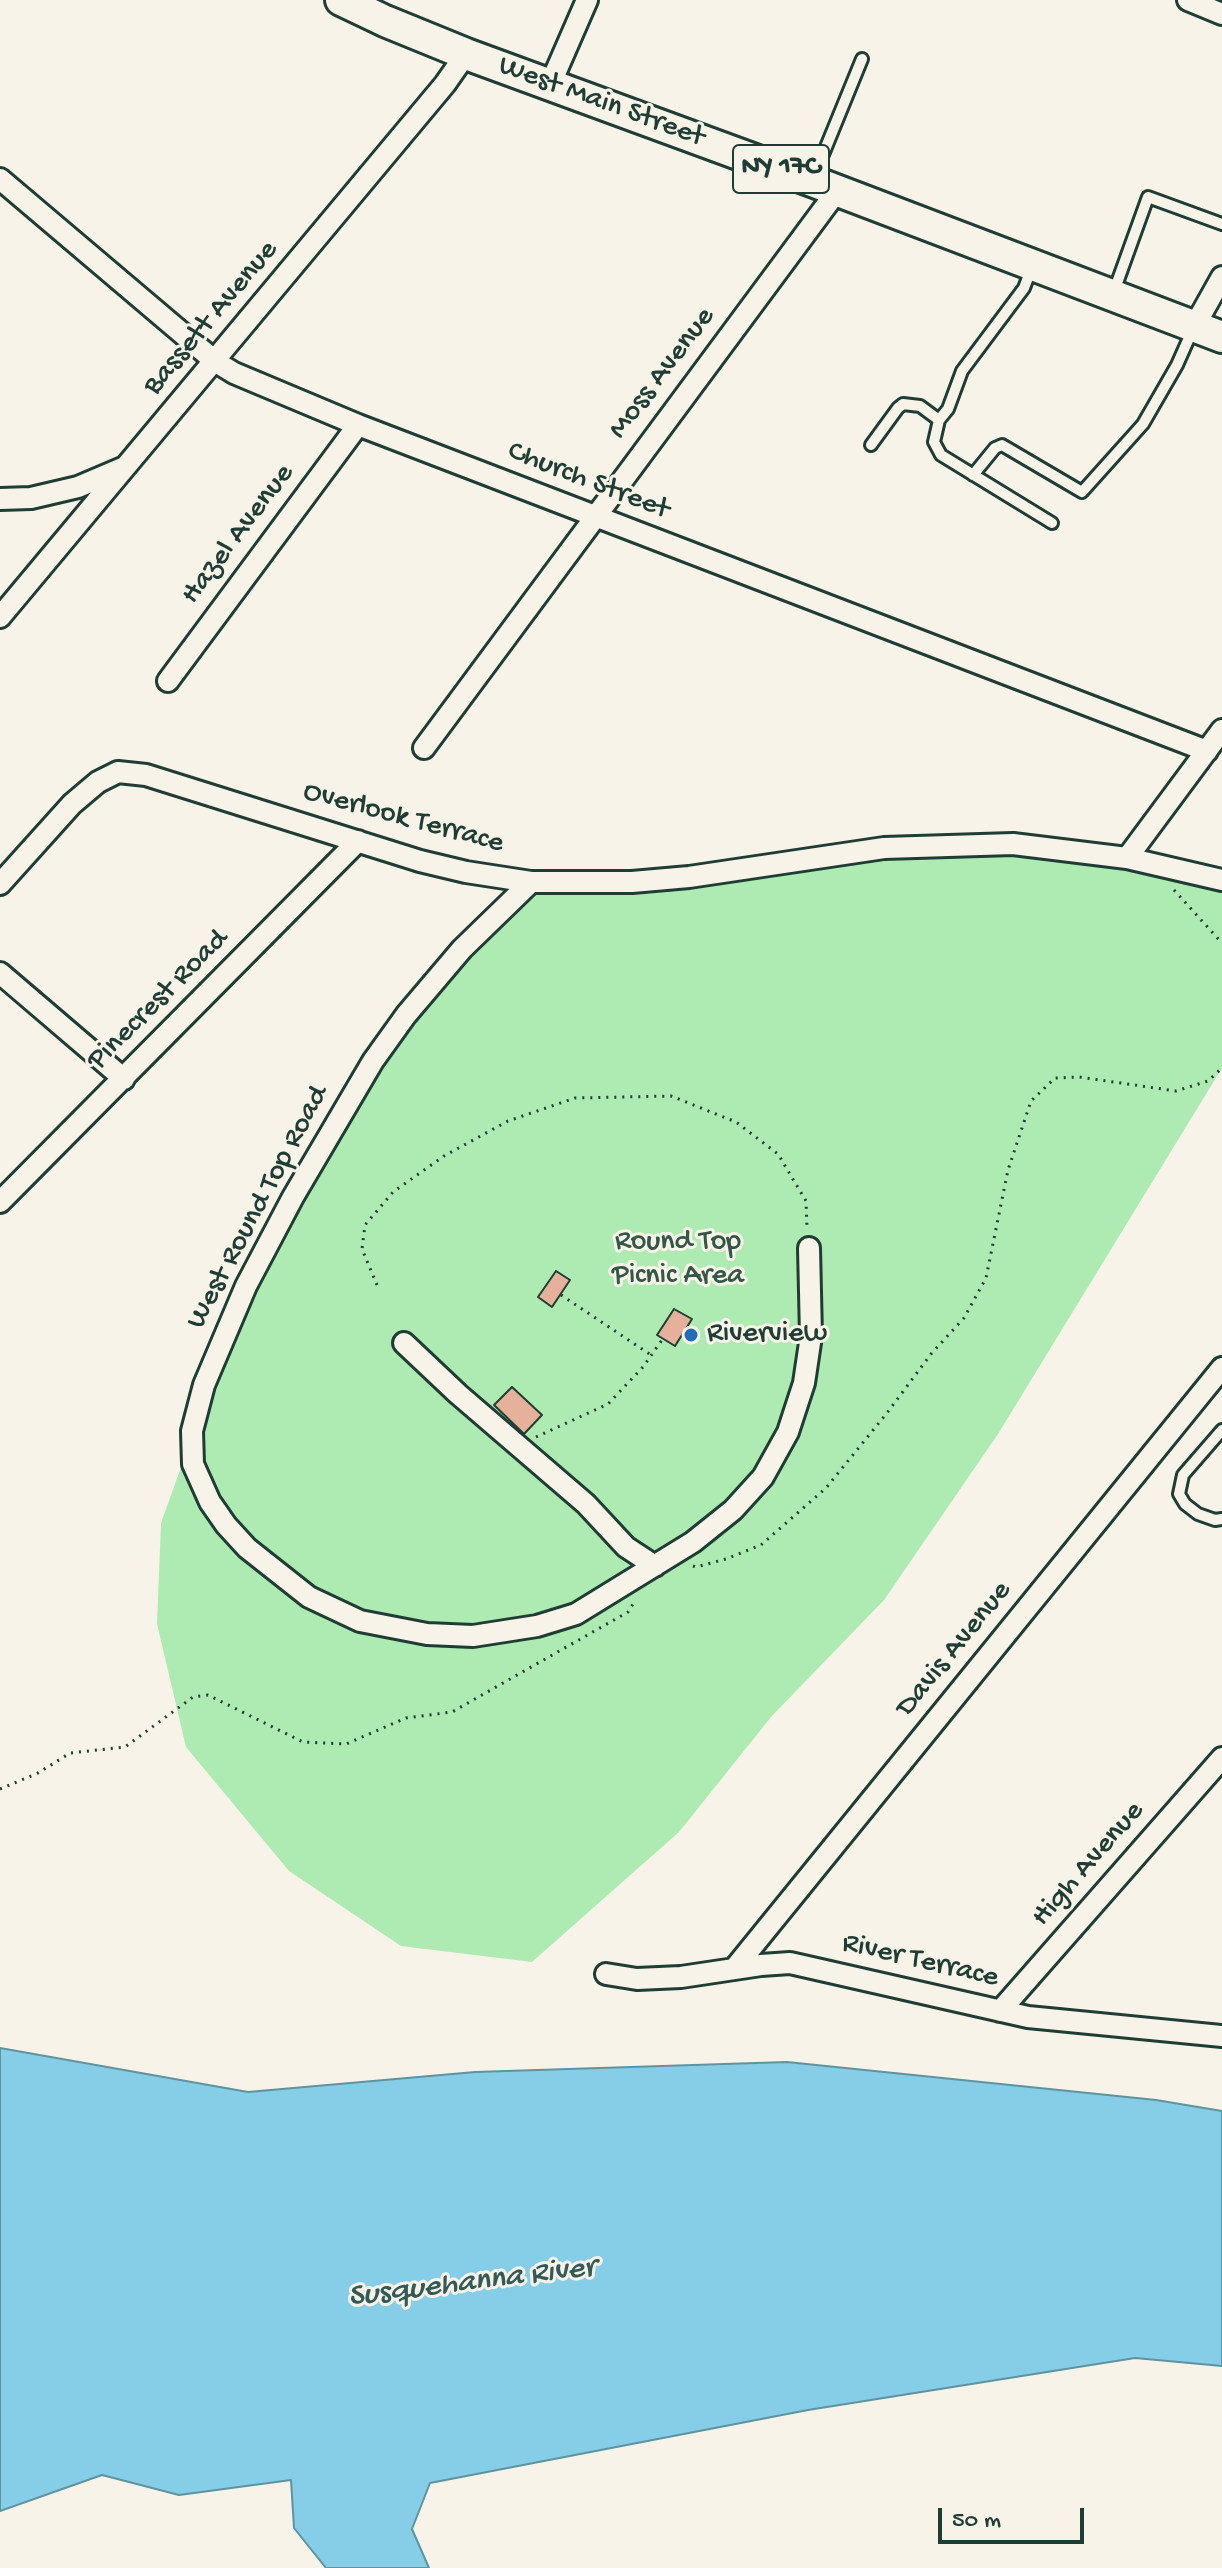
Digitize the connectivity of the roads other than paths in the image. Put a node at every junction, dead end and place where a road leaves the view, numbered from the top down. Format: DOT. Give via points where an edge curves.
graph roads {
  1 [pos="341,0"];
  2 [pos="587,0"];
  3 [pos="1188,0"];
  4 [pos="1222,14"];
  5 [pos="466,54"];
  6 [pos="862,59"];
  7 [pos="550,85"];
  8 [pos="0,179"];
  9 [pos="824,186"];
  10 [pos="1222,224"];
  11 [pos="1032,265"];
  12 [pos="1222,277"];
  13 [pos="1112,296"];
  14 [pos="1208,332"];
  15 [pos="216,362"];
  16 [pos="939,420"];
  17 [pos="358,425"];
  18 [pos="871,445"];
  19 [pos="129,466"];
  20 [pos="973,475"];
  21 [pos="0,499"];
  22 [pos="594,517"];
  23 [pos="1052,523"];
  24 [pos="0,617"];
  25 [pos="168,681"];
  26 [pos="1222,730"];
  27 [pos="424,748"];
  28 [pos="1207,751"];
  29 [pos="358,841"];
  30 [pos="1127,858"];
  31 [pos="1222,880"];
  32 [pos="531,882"];
  33 [pos="0,884"];
  34 [pos="0,973"];
  35 [pos="124,1079"];
  36 [pos="0,1202"];
  37 [pos="809,1248"];
  38 [pos="404,1343"];
  39 [pos="1222,1368"];
  40 [pos="1222,1430"];
  41 [pos="1222,1519"];
  42 [pos="663,1561"];
  43 [pos="1222,1758"];
  44 [pos="734,1969"];
  45 [pos="606,1974"];
  46 [pos="1000,2011"];
  47 [pos="1222,2036"];
  1 -- 5 [label="main road, West Main Street / NY 17C"];
  2 -- 7 [label="street"];
  3 -- 4 [label="street"];
  5 -- 7 [label="main road, West Main Street / NY 17C"];
  5 -- 15 [label="street, Bassett Avenue"];
  6 -- 9 [label="lane"];
  7 -- 9 [label="main road, West Main Street / NY 17C"];
  8 -- 15 [label="street, Church Street"];
  9 -- 11 [label="main road, West Main Street / NY 17C"];
  9 -- 22 [label="street, Moss Avenue"];
  10 -- 13 [label="lane" via="1148,197"];
  11 -- 13 [label="main road, West Main Street / NY 17C"];
  11 -- 16 [label="lane" via="1024,288 962,371"];
  12 -- 14 [label="street"];
  13 -- 14 [label="main road, West Main Street / NY 17C"];
  14 -- 20 [label="lane" via="1177,365 1143,424 1082,492 1002,445"];
  15 -- 17 [label="street, Church Street"];
  15 -- 19 [label="street, Bassett Avenue"];
  16 -- 18 [label="lane" via="920,406 903,404"];
  16 -- 20 [label="lane" via="934,442 941,455"];
  17 -- 22 [label="street, Church Street"];
  17 -- 25 [label="street, Hazel Avenue"];
  19 -- 21 [label="street" via="78,487"];
  19 -- 24 [label="street, Bassett Avenue"];
  20 -- 23 [label="lane"];
  22 -- 27 [label="street, Moss Avenue"];
  22 -- 28 [label="street, Church Street"];
  26 -- 28 [label="street"];
  28 -- 30 [label="street"];
  29 -- 32 [label="street, Overlook Terrace" via="466,872"];
  29 -- 33 [label="street, Overlook Terrace" via="146,775 118,772 72,804"];
  29 -- 35 [label="street, Pinecrest Road"];
  30 -- 31 [label="street, Overlook Terrace"];
  30 -- 32 [label="street, Overlook Terrace" via="1013,844 945,845 884,848 689,877"];
  32 -- 42 [label="street, West Round Top Road" via="462,949 406,1015 293,1197 246,1286 204,1385 192,1431 193,1464 210,1502 247,1548 309,1597 360,1621 427,1634 473,1636 547,1624 598,1603"];
  34 -- 35 [label="street"];
  35 -- 36 [label="street, Pinecrest Road"];
  37 -- 42 [label="street, West Round Top Road" via="811,1336 804,1383 788,1432 763,1477 733,1510"];
  38 -- 42 [label="street" via="586,1504 626,1547"];
  39 -- 44 [label="street, Davis Avenue"];
  40 -- 41 [label="lane" via="1183,1475 1179,1494 1198,1514"];
  43 -- 46 [label="street, High Avenue"];
  44 -- 45 [label="street, River Terrace" via="637,1979"];
  44 -- 46 [label="street, River Terrace" via="790,1963"];
  46 -- 47 [label="street, River Terrace"];
}
